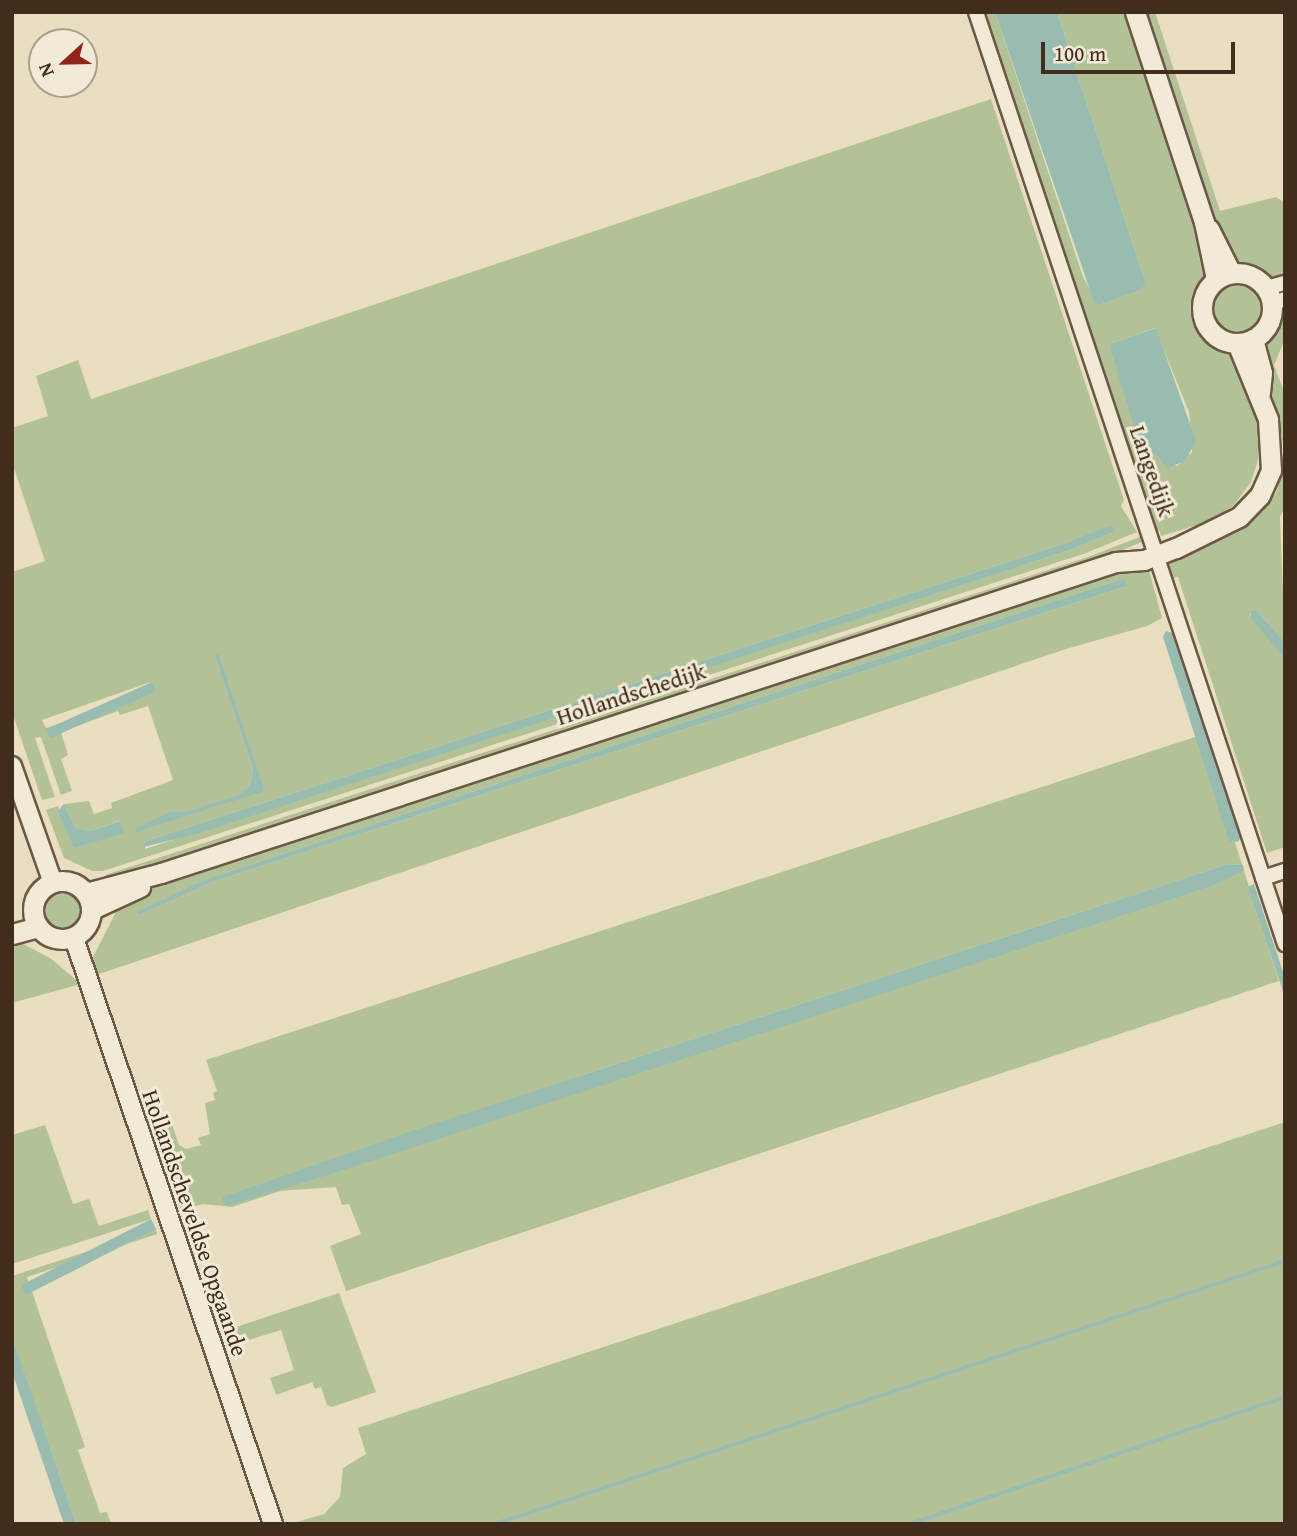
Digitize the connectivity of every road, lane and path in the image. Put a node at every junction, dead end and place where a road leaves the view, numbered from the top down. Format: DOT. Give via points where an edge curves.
graph roads {
  1 [pos="976,12"];
  2 [pos="1135,12"];
  3 [pos="1224,276"];
  4 [pos="1277,293"];
  5 [pos="1245,341"];
  6 [pos="1154,549"];
  7 [pos="12,766"];
  8 [pos="1285,871"];
  9 [pos="1263,878"];
  10 [pos="53,883"];
  11 [pos="89,901"];
  12 [pos="35,918"];
  13 [pos="12,920"];
  14 [pos="12,934"];
  15 [pos="74,938"];
  16 [pos="1285,944"];
  17 [pos="273,1524"];
  1 -- 6 [label="street, Langedijk"];
  2 -- 3 [label="main road"];
  3 -- 4 [label="main road" via="1255,277"];
  3 -- 5 [label="main road" via="1203,299 1202,315 1214,335"];
  4 -- 5 [label="main road" via="1266,328"];
  5 -- 6 [label="main road, Hollandschedijk" via="1262,373 1260,393 1272,434 1266,484 1239,517"];
  6 -- 9 [label="street, Langedijk"];
  6 -- 11 [label="main road, Hollandschedijk" via="161,873"];
  7 -- 10 [label="street"];
  8 -- 9 [label="street"];
  9 -- 16 [label="street, Langedijk"];
  10 -- 11 [label="main road" via="72,883"];
  10 -- 12 [label="main road" via="39,892"];
  11 -- 15 [label="main road" via="86,928"];
  12 -- 13 [label="main road"];
  12 -- 14 [label="main road"];
  12 -- 15 [label="main road" via="50,937"];
  15 -- 17 [label="street, Hollandscheveldse Opgaande"];
}
